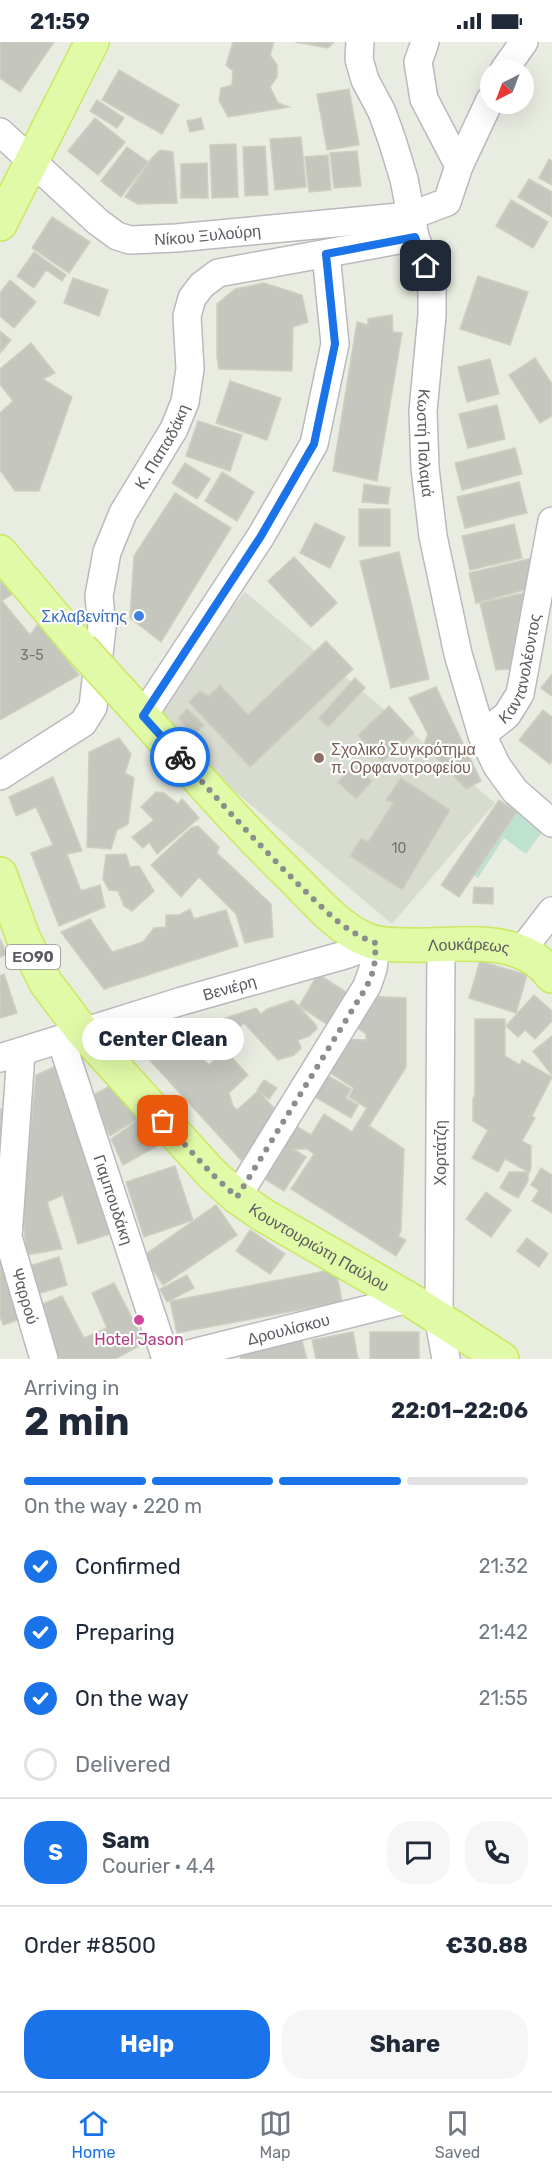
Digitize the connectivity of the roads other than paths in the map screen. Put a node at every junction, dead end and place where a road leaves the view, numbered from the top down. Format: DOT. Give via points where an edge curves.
graph roads {
  1 [pos="92,42"];
  2 [pos="360,42"];
  3 [pos="425,42"];
  4 [pos="524,42"];
  5 [pos="511,60"];
  6 [pos="483,114"];
  7 [pos="0,132"];
  8 [pos="33,162"];
  9 [pos="459,166"];
  10 [pos="0,224"];
  11 [pos="413,227"];
  12 [pos="326,254"];
  13 [pos="552,521"];
  14 [pos="0,552"];
  15 [pos="143,716"];
  16 [pos="482,735"];
  17 [pos="0,776"];
  18 [pos="552,823"];
  19 [pos="0,874"];
  20 [pos="552,910"];
  21 [pos="376,943"];
  22 [pos="441,946"];
  23 [pos="522,950"];
  24 [pos="552,976"];
  25 [pos="72,1036"];
  26 [pos="11,1056"];
  27 [pos="237,1197"];
  28 [pos="409,1299"];
  29 [pos="440,1320"];
  30 [pos="44,1359"];
  31 [pos="167,1359"];
  32 [pos="446,1359"];
  33 [pos="502,1359"];
  1 -- 8 [label="main road"];
  2 -- 11 [label="street, Κωστή Παλαμά" via="359,59 365,80 392,140"];
  3 -- 9 [label="street" via="418,62 424,99"];
  4 -- 5 [label="street"];
  6 -- 9 [label="street"];
  7 -- 8 [label="street, Νίκου Ξυλούρη"];
  8 -- 10 [label="main road"];
  8 -- 11 [label="street, Νίκου Ξυλούρη" via="110,231 130,240"];
  9 -- 11 [label="street" via="447,202"];
  11 -- 12 [label="street, Κ. Παπαδάκη"];
  11 -- 16 [label="street, Κωστή Παλαμά" via="432,291 423,411 433,536 458,654"];
  12 -- 15 [label="street" via="335,344 314,444 261,536"];
  12 -- 17 [label="street, Κ. Παπαδάκη" via="218,273 192,298 187,316 190,369 184,402 174,429 123,513 107,552 99,596 102,627 93,707 83,723"];
  13 -- 16 [label="street, Καντανολέοντος" via="520,694 507,715"];
  14 -- 15 [label="main road, bridge"];
  15 -- 21 [label="main road" via="312,897 354,933"];
  16 -- 18 [label="street, Κωστή Παλαμά" via="514,791"];
  19 -- 25 [label="main road, Κουντουριώτη Παύλου / ΕΟ90" via="23,937"];
  20 -- 23 [label="street"];
  21 -- 22 [label="main road, Λουκάρεως"];
  21 -- 25 [label="street, Βενιέρη"];
  21 -- 27 [label="street" via="374,969 367,986"];
  22 -- 23 [label="main road, Λουκάρεως" via="504,946"];
  22 -- 29 [label="street, Χορτάτζη"];
  23 -- 24 [label="main road, Λουκάρεως"];
  25 -- 26 [label="street, Βενιέρη"];
  25 -- 27 [label="main road, Κουντουριώτη Παύλου / ΕΟ90"];
  25 -- 31 [label="street, Γιαμπουδάκη"];
  26 -- 30 [label="street, Ψαρρού" via="8,1237"];
  27 -- 28 [label="main road, Κουντουριώτη Παύλου / ΕΟ90"];
  28 -- 29 [label="main road, Κουντουριώτη Παύλου / ΕΟ90"];
  28 -- 31 [label="street, Δρουλίσκου"];
  29 -- 32 [label="street, Χορτάτζη"];
  29 -- 33 [label="main road, Κουντουριώτη Παύλου / ΕΟ90"];
}
